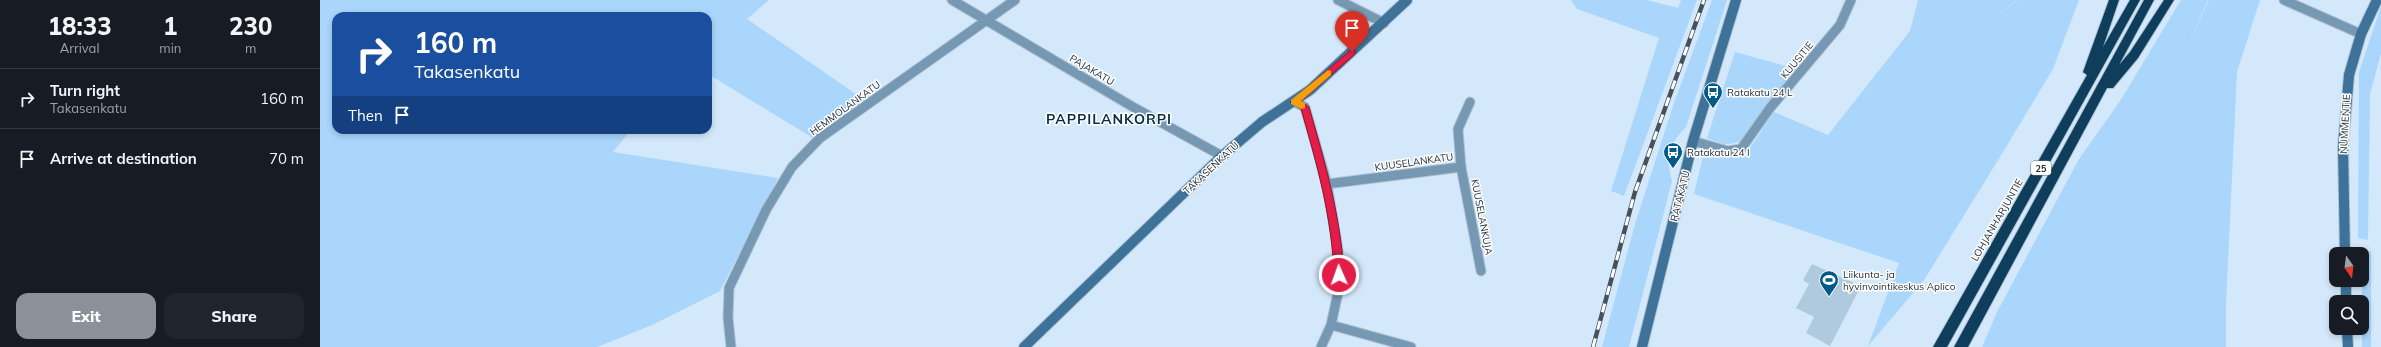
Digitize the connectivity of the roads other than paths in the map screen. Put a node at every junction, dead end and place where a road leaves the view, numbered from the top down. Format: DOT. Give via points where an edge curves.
graph roads {
  1 [pos="952,0"];
  2 [pos="1015,0"];
  3 [pos="1338,0"];
  4 [pos="1407,0"];
  5 [pos="1736,0"];
  6 [pos="1851,0"];
  7 [pos="2114,0"];
  8 [pos="2135,0"];
  9 [pos="2149,0"];
  10 [pos="2168,0"];
  11 [pos="2284,0"];
  12 [pos="2377,0"];
  13 [pos="987,21"];
  14 [pos="1384,23"];
  15 [pos="2361,34"];
  16 [pos="2080,100"];
  17 [pos="1294,102"];
  18 [pos="1470,102"];
  19 [pos="2093,104"];
  20 [pos="1693,141"];
  21 [pos="1222,156"];
  22 [pos="1461,167"];
  23 [pos="1327,184"];
  24 [pos="2345,247"];
  25 [pos="1481,271"];
  26 [pos="1331,325"];
  27 [pos="2348,335"];
  28 [pos="731,347"];
  29 [pos="1024,347"];
  30 [pos="1321,347"];
  31 [pos="1411,347"];
  32 [pos="1642,347"];
  33 [pos="1940,347"];
  34 [pos="1961,347"];
  35 [pos="2348,347"];
  1 -- 13 [label="street, PAJAKATU"];
  2 -- 13 [label="street, HEMMOLANKATU"];
  3 -- 14 [label="street"];
  4 -- 14 [label="street, TAKASENKATU"];
  5 -- 20 [label="street, RATAKATU"];
  6 -- 20 [label="street, KUUSITIE" via="1840,24 1770,108 1741,149 1728,151"];
  7 -- 16 [label="highway"];
  8 -- 16 [label="highway, LOHJANHARJUNTIE / 25"];
  9 -- 19 [label="highway, 25"];
  10 -- 19 [label="highway" via="2134,55"];
  11 -- 15 [label="street"];
  12 -- 15 [label="street, NUMMENTIE"];
  13 -- 21 [label="street, PAJAKATU"];
  13 -- 28 [label="street, HEMMOLANKATU" via="820,138 792,167 766,210 729,288 728,318"];
  14 -- 17 [label="street, TAKASENKATU"];
  15 -- 24 [label="street, NUMMENTIE" via="2349,74 2344,125"];
  16 -- 33 [label="highway, LOHJANHARJUNTIE / 25"];
  17 -- 21 [label="street, TAKASENKATU" via="1262,122"];
  17 -- 23 [label="street" via="1305,107"];
  18 -- 22 [label="street, KUUSELANKATU" via="1458,129"];
  19 -- 34 [label="highway, 25"];
  20 -- 32 [label="street, RATAKATU"];
  21 -- 29 [label="street, TAKASENKATU"];
  22 -- 23 [label="street, KUUSELANKATU"];
  22 -- 25 [label="street, KUUSELANKUJA"];
  23 -- 26 [label="street" via="1338,250 1339,288"];
  26 -- 30 [label="street"];
  26 -- 31 [label="street"];
  27 -- 35 [label="street"];
}
